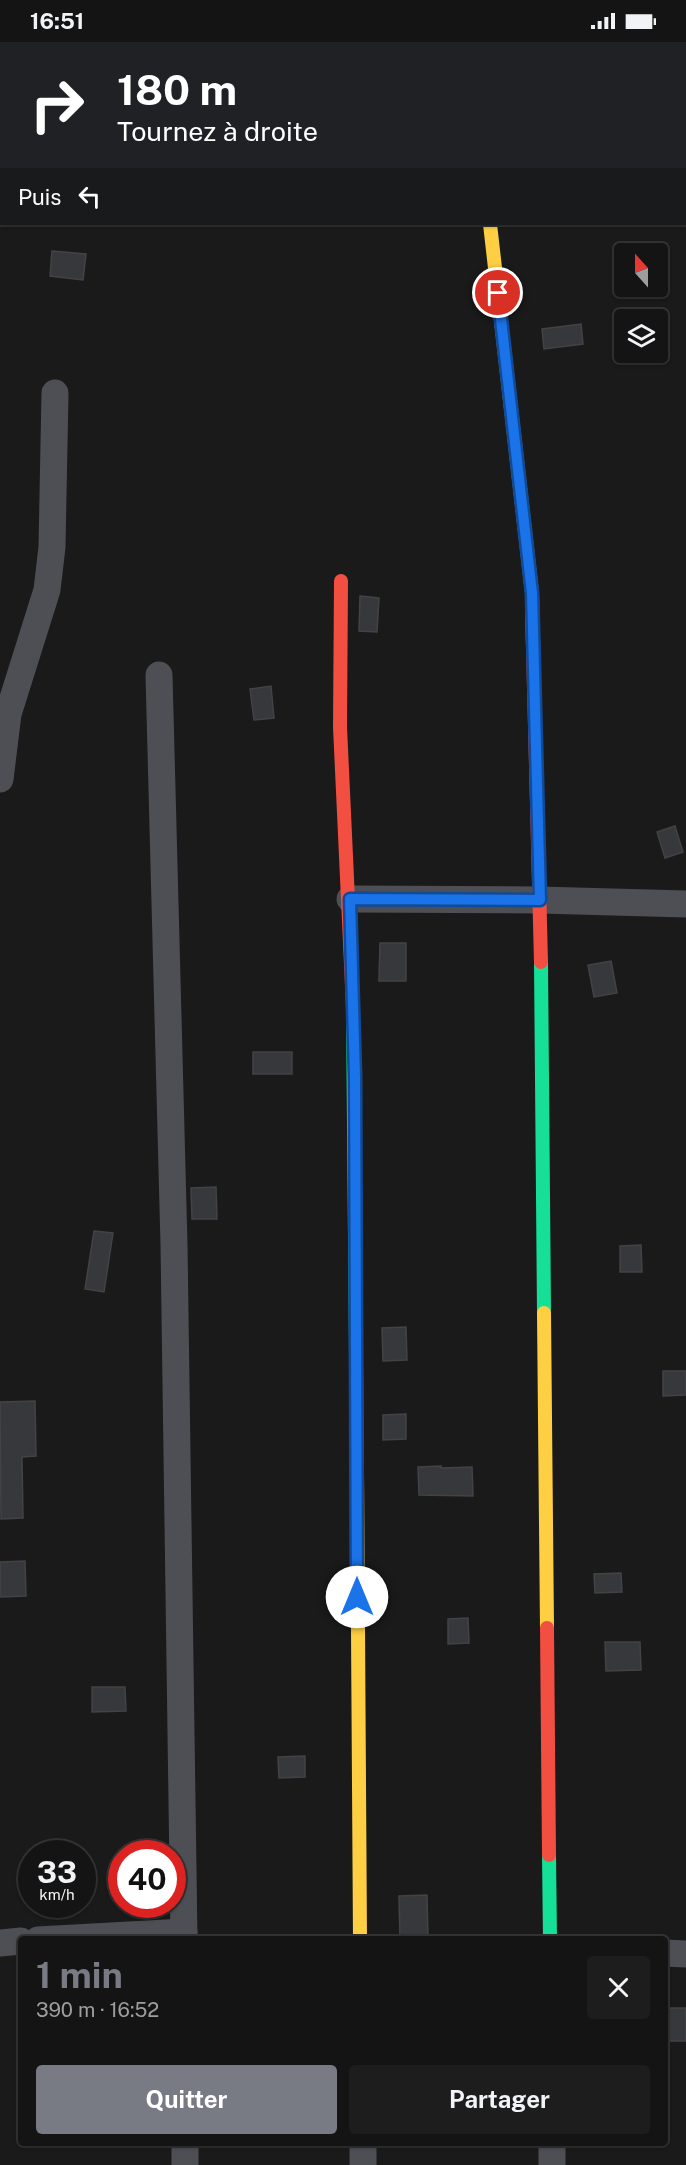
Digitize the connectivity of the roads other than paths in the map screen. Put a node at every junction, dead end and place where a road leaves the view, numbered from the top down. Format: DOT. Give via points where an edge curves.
graph roads {
  1 [pos="490,225"];
  2 [pos="55,393"];
  3 [pos="341,581"];
  4 [pos="159,675"];
  5 [pos="0,780"];
  6 [pos="350,899"];
  7 [pos="540,900"];
  8 [pos="686,904"];
  9 [pos="184,1936"];
  10 [pos="360,1936"];
  11 [pos="550,1936"];
  12 [pos="18,1941"];
  13 [pos="0,1943"];
  14 [pos="668,1953"];
  15 [pos="686,1954"];
  16 [pos="185,2146"];
  17 [pos="363,2146"];
  18 [pos="552,2146"];
  19 [pos="185,2165"];
  20 [pos="363,2165"];
  21 [pos="552,2165"];
  1 -- 7 [label="street" via="532,593"];
  2 -- 5 [label="street" via="52,547 47,590 8,714"];
  3 -- 6 [label="street" via="340,727"];
  4 -- 9 [label="street" via="174,1245"];
  6 -- 7 [label="street"];
  6 -- 10 [label="street" via="355,1077"];
  7 -- 8 [label="street"];
  7 -- 11 [label="street"];
  12 -- 13 [label="street"];
  14 -- 15 [label="street"];
  16 -- 19 [label="street"];
  17 -- 20 [label="street"];
  18 -- 21 [label="street"];
}
